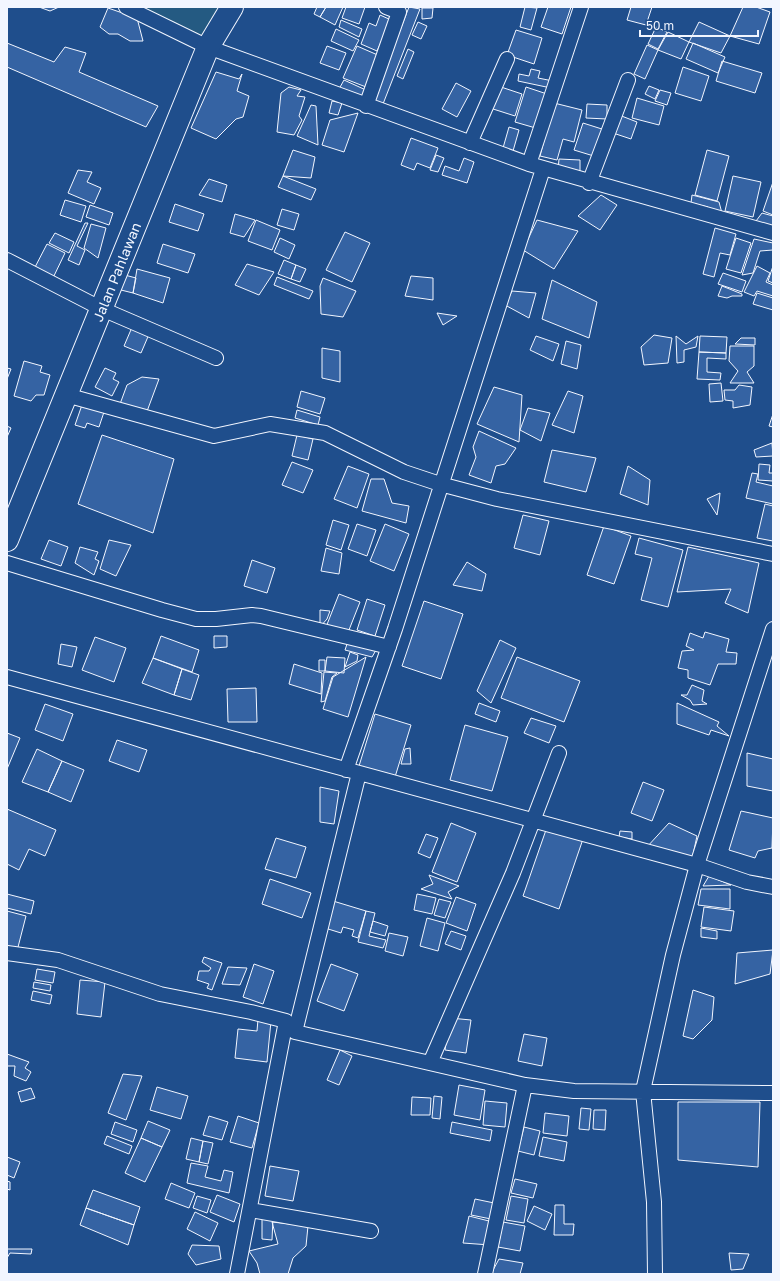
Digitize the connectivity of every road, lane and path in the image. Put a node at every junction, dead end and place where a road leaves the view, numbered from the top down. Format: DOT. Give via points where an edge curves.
graph roads {
  1 [pos="126,7"];
  2 [pos="232,7"];
  3 [pos="386,7"];
  4 [pos="581,7"];
  5 [pos="208,47"];
  6 [pos="508,58"];
  7 [pos="628,80"];
  8 [pos="366,106"];
  9 [pos="470,143"];
  10 [pos="529,164"];
  11 [pos="542,169"];
  12 [pos="589,183"];
  13 [pos="773,233"];
  14 [pos="7,260"];
  15 [pos="102,309"];
  16 [pos="216,358"];
  17 [pos="66,395"];
  18 [pos="440,484"];
  19 [pos="12,511"];
  20 [pos="7,540"];
  21 [pos="773,554"];
  22 [pos="7,563"];
  23 [pos="773,629"];
  24 [pos="389,647"];
  25 [pos="7,677"];
  26 [pos="559,753"];
  27 [pos="353,772"];
  28 [pos="533,821"];
  29 [pos="697,865"];
  30 [pos="773,887"];
  31 [pos="7,953"];
  32 [pos="286,1021"];
  33 [pos="295,1032"];
  34 [pos="430,1063"];
  35 [pos="525,1085"];
  36 [pos="643,1091"];
  37 [pos="773,1093"];
  38 [pos="250,1210"];
  39 [pos="371,1231"];
  40 [pos="237,1274"];
  41 [pos="485,1274"];
  42 [pos="655,1274"];
  1 -- 5 [label="street"];
  2 -- 5 [label="main road, Jalan Pahlawan"];
  3 -- 8 [label="street" via="398,12"];
  4 -- 10 [label="street"];
  5 -- 8 [label="street"];
  5 -- 15 [label="main road, Jalan Pahlawan"];
  6 -- 9 [label="street"];
  7 -- 12 [label="street"];
  8 -- 9 [label="street"];
  9 -- 10 [label="street"];
  10 -- 11 [label="street"];
  11 -- 12 [label="street"];
  11 -- 18 [label="street"];
  12 -- 13 [label="street"];
  14 -- 15 [label="street"];
  15 -- 16 [label="street"];
  15 -- 17 [label="main road, Jalan Pahlawan"];
  17 -- 18 [label="street" via="214,436 270,424 325,433 404,472"];
  17 -- 19 [label="main road, Jalan Pahlawan"];
  18 -- 21 [label="street" via="497,499"];
  18 -- 24 [label="street"];
  19 -- 20 [label="main road, Jalan Pahlawan"];
  22 -- 24 [label="street" via="196,619 261,616"];
  23 -- 29 [label="street"];
  24 -- 27 [label="street"];
  25 -- 27 [label="street"];
  26 -- 28 [label="street"];
  27 -- 28 [label="street"];
  27 -- 33 [label="street"];
  28 -- 29 [label="street"];
  28 -- 34 [label="street" via="485,941"];
  29 -- 30 [label="street" via="747,882"];
  29 -- 36 [label="street" via="673,955"];
  31 -- 32 [label="street" via="58,960 160,994"];
  32 -- 33 [label="street"];
  32 -- 38 [label="street"];
  33 -- 34 [label="street"];
  34 -- 35 [label="street"];
  35 -- 36 [label="street" via="574,1091"];
  35 -- 41 [label="street"];
  36 -- 37 [label="street"];
  36 -- 42 [label="street" via="654,1202"];
  38 -- 39 [label="street"];
  38 -- 40 [label="street"];
}
